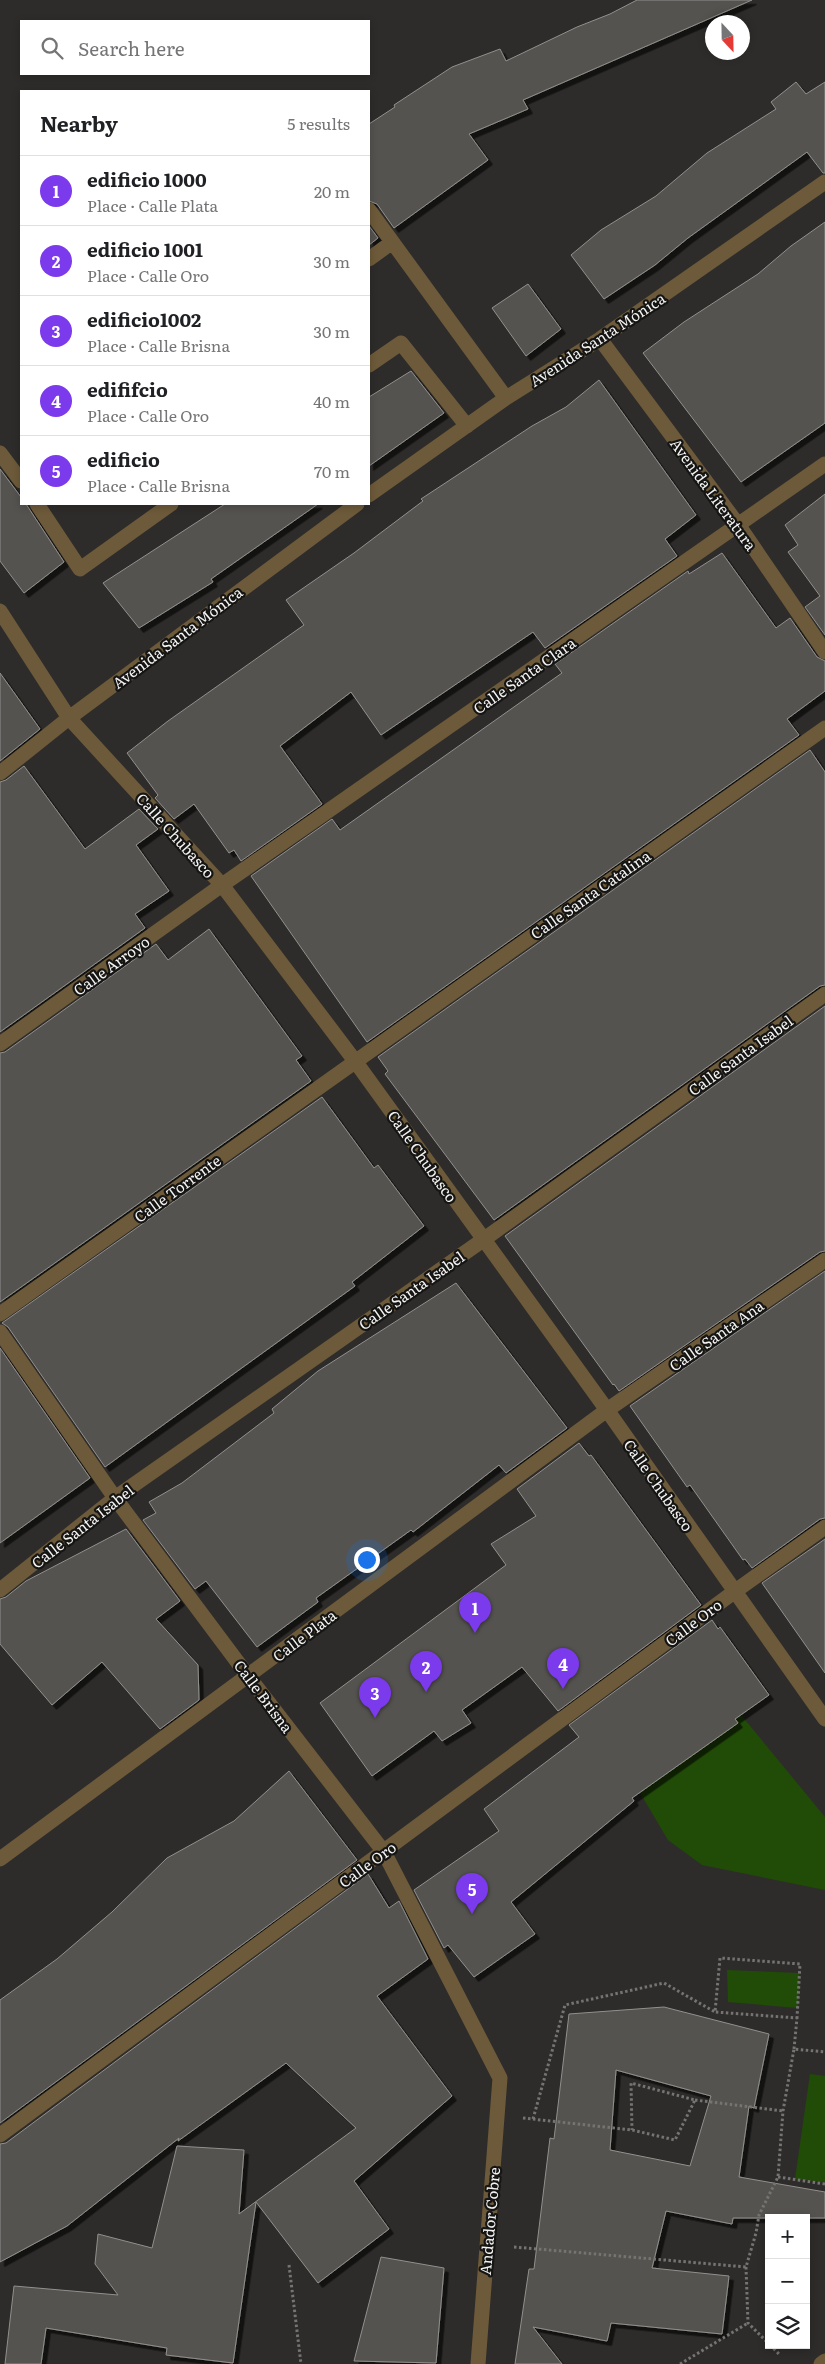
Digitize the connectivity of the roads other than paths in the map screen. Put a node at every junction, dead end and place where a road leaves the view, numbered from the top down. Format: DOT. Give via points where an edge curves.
graph roads {
  1 [pos="825,182"];
  2 [pos="370,212"];
  3 [pos="391,243"];
  4 [pos="370,258"];
  5 [pos="600,339"];
  6 [pos="370,364"];
  7 [pos="506,398"];
  8 [pos="467,426"];
  9 [pos="0,453"];
  10 [pos="825,464"];
  11 [pos="20,480"];
  12 [pos="370,494"];
  13 [pos="38,505"];
  14 [pos="170,505"];
  15 [pos="356,505"];
  16 [pos="739,526"];
  17 [pos="0,611"];
  18 [pos="825,652"];
  19 [pos="69,718"];
  20 [pos="825,728"];
  21 [pos="0,773"];
  22 [pos="222,885"];
  23 [pos="825,994"];
  24 [pos="0,1044"];
  25 [pos="355,1061"];
  26 [pos="482,1240"];
  27 [pos="825,1260"];
  28 [pos="0,1314"];
  29 [pos="0,1332"];
  30 [pos="607,1410"];
  31 [pos="115,1498"];
  32 [pos="825,1527"];
  33 [pos="0,1590"];
  34 [pos="734,1592"];
  35 [pos="248,1676"];
  36 [pos="825,1719"];
  37 [pos="384,1852"];
  38 [pos="0,1858"];
  39 [pos="500,2078"];
  40 [pos="0,2135"];
  41 [pos="825,2361"];
  42 [pos="478,2364"];
  43 [pos="821,2364"];
  1 -- 5 [label="street, Avenida Santa Mónica"];
  2 -- 3 [label="street"];
  3 -- 4 [label="street"];
  3 -- 7 [label="street"];
  5 -- 7 [label="street, Avenida Santa Mónica"];
  5 -- 16 [label="street, Avenida Literatura"];
  6 -- 8 [label="street" via="401,343"];
  7 -- 8 [label="street, Avenida Santa Mónica"];
  8 -- 12 [label="street, Avenida Santa Mónica"];
  9 -- 11 [label="street"];
  10 -- 16 [label="street, Calle Santa Clara"];
  13 -- 14 [label="street" via="80,569"];
  15 -- 19 [label="street, Avenida Santa Mónica"];
  16 -- 18 [label="street, Avenida Literatura"];
  16 -- 22 [label="street, Calle Santa Clara"];
  17 -- 19 [label="street, Calle Chubasco"];
  19 -- 21 [label="street, Avenida Santa Mónica"];
  19 -- 22 [label="street, Calle Chubasco"];
  20 -- 25 [label="street, Calle Santa Catalina"];
  22 -- 24 [label="street, Calle Arroyo"];
  22 -- 25 [label="street, Calle Chubasco"];
  23 -- 26 [label="street, Calle Santa Isabel"];
  25 -- 26 [label="street, Calle Chubasco"];
  25 -- 28 [label="street, Calle Torrente"];
  26 -- 30 [label="street, Calle Chubasco"];
  26 -- 31 [label="street, Calle Santa Isabel"];
  27 -- 30 [label="street, Calle Santa Ana"];
  29 -- 31 [label="street, Calle Brisna"];
  30 -- 34 [label="street, Calle Chubasco"];
  30 -- 35 [label="street, Calle Plata"];
  31 -- 33 [label="street, Calle Santa Isabel"];
  31 -- 35 [label="street, Calle Brisna"];
  32 -- 34 [label="street, Calle Oro"];
  34 -- 36 [label="street, Calle Chubasco"];
  34 -- 37 [label="street, Calle Oro"];
  35 -- 37 [label="street, Calle Brisna"];
  35 -- 38 [label="street, Calle Plata"];
  37 -- 39 [label="street, Calle Brisna"];
  37 -- 40 [label="street, Calle Oro"];
  39 -- 42 [label="street, Andador Cobre"];
  41 -- 43 [label="street"];
}
